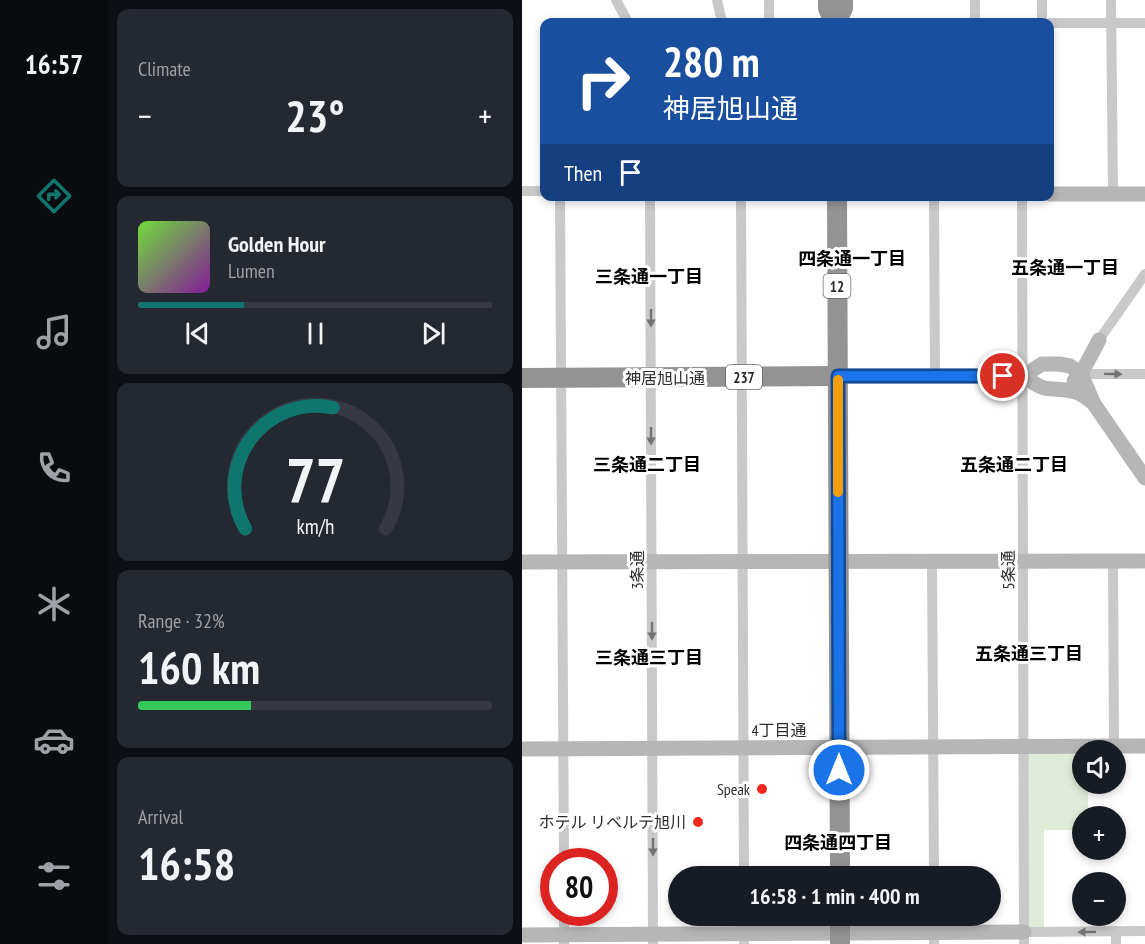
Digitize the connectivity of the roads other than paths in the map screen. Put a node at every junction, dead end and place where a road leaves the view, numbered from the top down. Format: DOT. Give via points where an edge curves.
graph roads {
  1 [pos="616,0"];
  2 [pos="717,0"];
  3 [pos="769,0"];
  4 [pos="828,0"];
  5 [pos="843,0"];
  6 [pos="975,0"];
  7 [pos="1042,0"];
  8 [pos="1111,0"];
  9 [pos="626,18"];
  10 [pos="721,18"];
  11 [pos="769,18"];
  12 [pos="833,18"];
  13 [pos="837,18"];
  14 [pos="975,18"];
  15 [pos="1042,18"];
  16 [pos="1054,23"];
  17 [pos="1111,23"];
  18 [pos="1145,23"];
  19 [pos="522,191"];
  20 [pos="540,191"];
  21 [pos="1054,194"];
  22 [pos="1113,194"];
  23 [pos="1145,194"];
  24 [pos="560,201"];
  25 [pos="651,201"];
  26 [pos="741,201"];
  27 [pos="837,201"];
  28 [pos="934,201"];
  29 [pos="1022,201"];
  30 [pos="1145,274"];
  31 [pos="1099,340"];
  32 [pos="1059,364"];
  33 [pos="1080,374"];
  34 [pos="1145,374"];
  35 [pos="838,376"];
  36 [pos="935,376"];
  37 [pos="1023,376"];
  38 [pos="742,377"];
  39 [pos="522,378"];
  40 [pos="561,378"];
  41 [pos="651,378"];
  42 [pos="1060,388"];
  43 [pos="1094,404"];
  44 [pos="1145,478"];
  45 [pos="743,561"];
  46 [pos="1023,561"];
  47 [pos="1113,561"];
  48 [pos="1145,561"];
  49 [pos="522,562"];
  50 [pos="562,562"];
  51 [pos="652,562"];
  52 [pos="838,562"];
  53 [pos="932,562"];
  54 [pos="1114,740"];
  55 [pos="1072,746"];
  56 [pos="1126,746"];
  57 [pos="1145,746"];
  58 [pos="839,747"];
  59 [pos="934,747"];
  60 [pos="1025,747"];
  61 [pos="563,748"];
  62 [pos="652,748"];
  63 [pos="744,748"];
  64 [pos="522,749"];
  65 [pos="564,848"];
  66 [pos="744,866"];
  67 [pos="840,866"];
  68 [pos="934,866"];
  69 [pos="840,931"];
  70 [pos="1116,931"];
  71 [pos="1145,931"];
  72 [pos="522,935"];
  73 [pos="934,938"];
  74 [pos="1024,938"];
  75 [pos="564,939"];
  76 [pos="653,939"];
  77 [pos="744,939"];
  78 [pos="1116,944"];
  1 -- 9 [label="street"];
  2 -- 10 [label="street"];
  3 -- 11 [label="street"];
  4 -- 12 [label="highway"];
  5 -- 13 [label="highway"];
  6 -- 14 [label="street"];
  7 -- 15 [label="street"];
  8 -- 17 [label="street"];
  16 -- 17 [label="street"];
  17 -- 18 [label="street"];
  17 -- 22 [label="street"];
  19 -- 20 [label="street"];
  21 -- 22 [label="street"];
  22 -- 23 [label="street"];
  24 -- 40 [label="street"];
  25 -- 41 [label="street, 3条通, one-way"];
  26 -- 38 [label="street"];
  27 -- 35 [label="highway, 12"];
  28 -- 36 [label="street"];
  29 -- 37 [label="street, 5条通"];
  30 -- 31 [label="street"];
  31 -- 32 [label="street, 神居旭山通" via="1086,352"];
  31 -- 33 [label="street"];
  32 -- 33 [label="street"];
  32 -- 37 [label="street, 神居旭山通" via="1042,364"];
  33 -- 34 [label="street, one-way"];
  33 -- 42 [label="street" via="1070,385"];
  33 -- 43 [label="street, 神居旭山通"];
  35 -- 36 [label="street, 神居旭山通"];
  35 -- 38 [label="highway, 神居旭山通 / 237"];
  35 -- 52 [label="highway, 12"];
  36 -- 37 [label="street, 神居旭山通"];
  37 -- 42 [label="street, 神居旭山通" via="1042,388"];
  37 -- 46 [label="street, 5条通"];
  38 -- 41 [label="highway, 神居旭山通 / 237"];
  38 -- 45 [label="street"];
  39 -- 40 [label="highway, 神居旭山通 / 237"];
  40 -- 41 [label="highway, 神居旭山通 / 237"];
  40 -- 50 [label="street"];
  41 -- 51 [label="street, 3条通, one-way"];
  42 -- 43 [label="street, 神居旭山通" via="1087,397"];
  43 -- 44 [label="street, 神居旭山通"];
  45 -- 51 [label="street"];
  45 -- 52 [label="street"];
  45 -- 63 [label="street"];
  46 -- 47 [label="street"];
  46 -- 53 [label="street"];
  46 -- 60 [label="street, 5条通"];
  47 -- 48 [label="street"];
  47 -- 54 [label="street"];
  49 -- 50 [label="street"];
  50 -- 51 [label="street"];
  50 -- 61 [label="street"];
  51 -- 62 [label="street, 3条通, one-way"];
  52 -- 53 [label="street"];
  52 -- 58 [label="highway, 12"];
  53 -- 59 [label="street"];
  55 -- 60 [label="street, 4丁目通"];
  56 -- 57 [label="street, 4丁目通"];
  58 -- 59 [label="street, 4丁目通"];
  58 -- 63 [label="street, 4丁目通"];
  58 -- 67 [label="highway, 12"];
  59 -- 60 [label="street, 4丁目通"];
  59 -- 68 [label="street"];
  60 -- 74 [label="street, 5条通"];
  61 -- 62 [label="street, 4丁目通"];
  61 -- 64 [label="street, 4丁目通"];
  61 -- 65 [label="street"];
  62 -- 63 [label="street, 4丁目通"];
  62 -- 76 [label="street, 3条通, one-way"];
  63 -- 66 [label="street"];
  69 -- 73 [label="street"];
  69 -- 77 [label="street"];
  70 -- 71 [label="street"];
  70 -- 74 [label="street, one-way"];
  70 -- 78 [label="street"];
  72 -- 75 [label="street"];
  73 -- 74 [label="street"];
  75 -- 76 [label="street"];
  76 -- 77 [label="street"];
}
